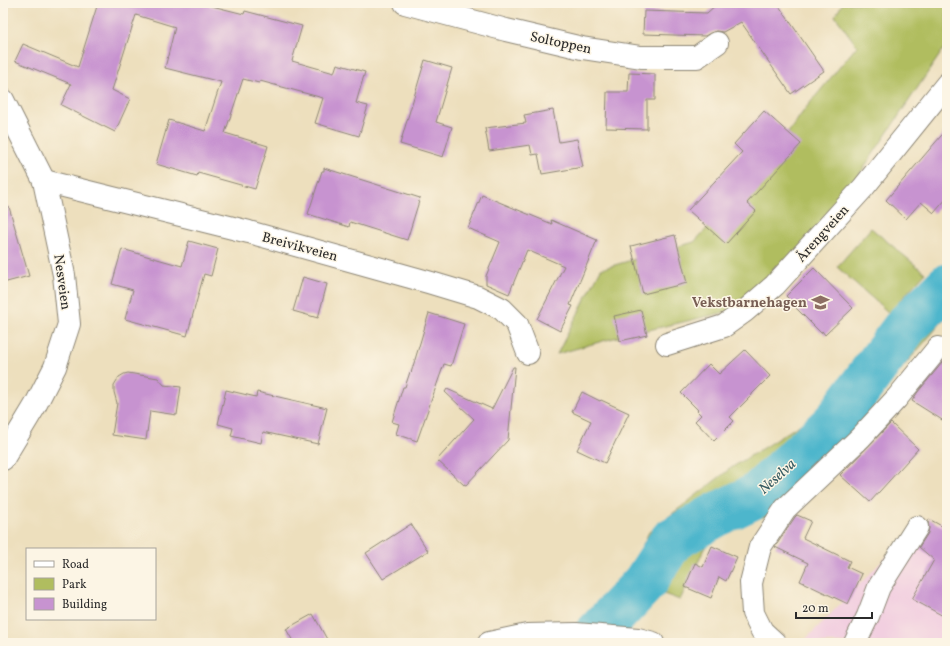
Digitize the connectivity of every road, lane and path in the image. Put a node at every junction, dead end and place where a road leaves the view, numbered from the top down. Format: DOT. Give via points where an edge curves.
graph roads {
  1 [pos="405,3"];
  2 [pos="717,43"];
  3 [pos="947,84"];
  4 [pos="3,100"];
  5 [pos="44,181"];
  6 [pos="667,344"];
  7 [pos="938,348"];
  8 [pos="528,353"];
  9 [pos="3,459"];
  10 [pos="917,527"];
  11 [pos="489,643"];
  12 [pos="653,643"];
  13 [pos="775,643"];
  14 [pos="855,643"];
  1 -- 2 [label="street, Soltoppen" via="582,48 641,57 697,57"];
  3 -- 6 [label="street, Årengveien" via="863,188 774,285 724,326"];
  4 -- 5 [label="street, Nesveien"];
  5 -- 8 [label="street, Breivikveien" via="249,232 478,297 502,309 517,324"];
  5 -- 9 [label="street, Nesveien" via="64,275 69,324 55,367"];
  7 -- 13 [label="street" via="860,438 785,509 760,547 751,583 753,613 762,631"];
  10 -- 14 [label="street" via="879,587"];
  11 -- 12 [label="street" via="527,635 576,634 638,639"];
}
